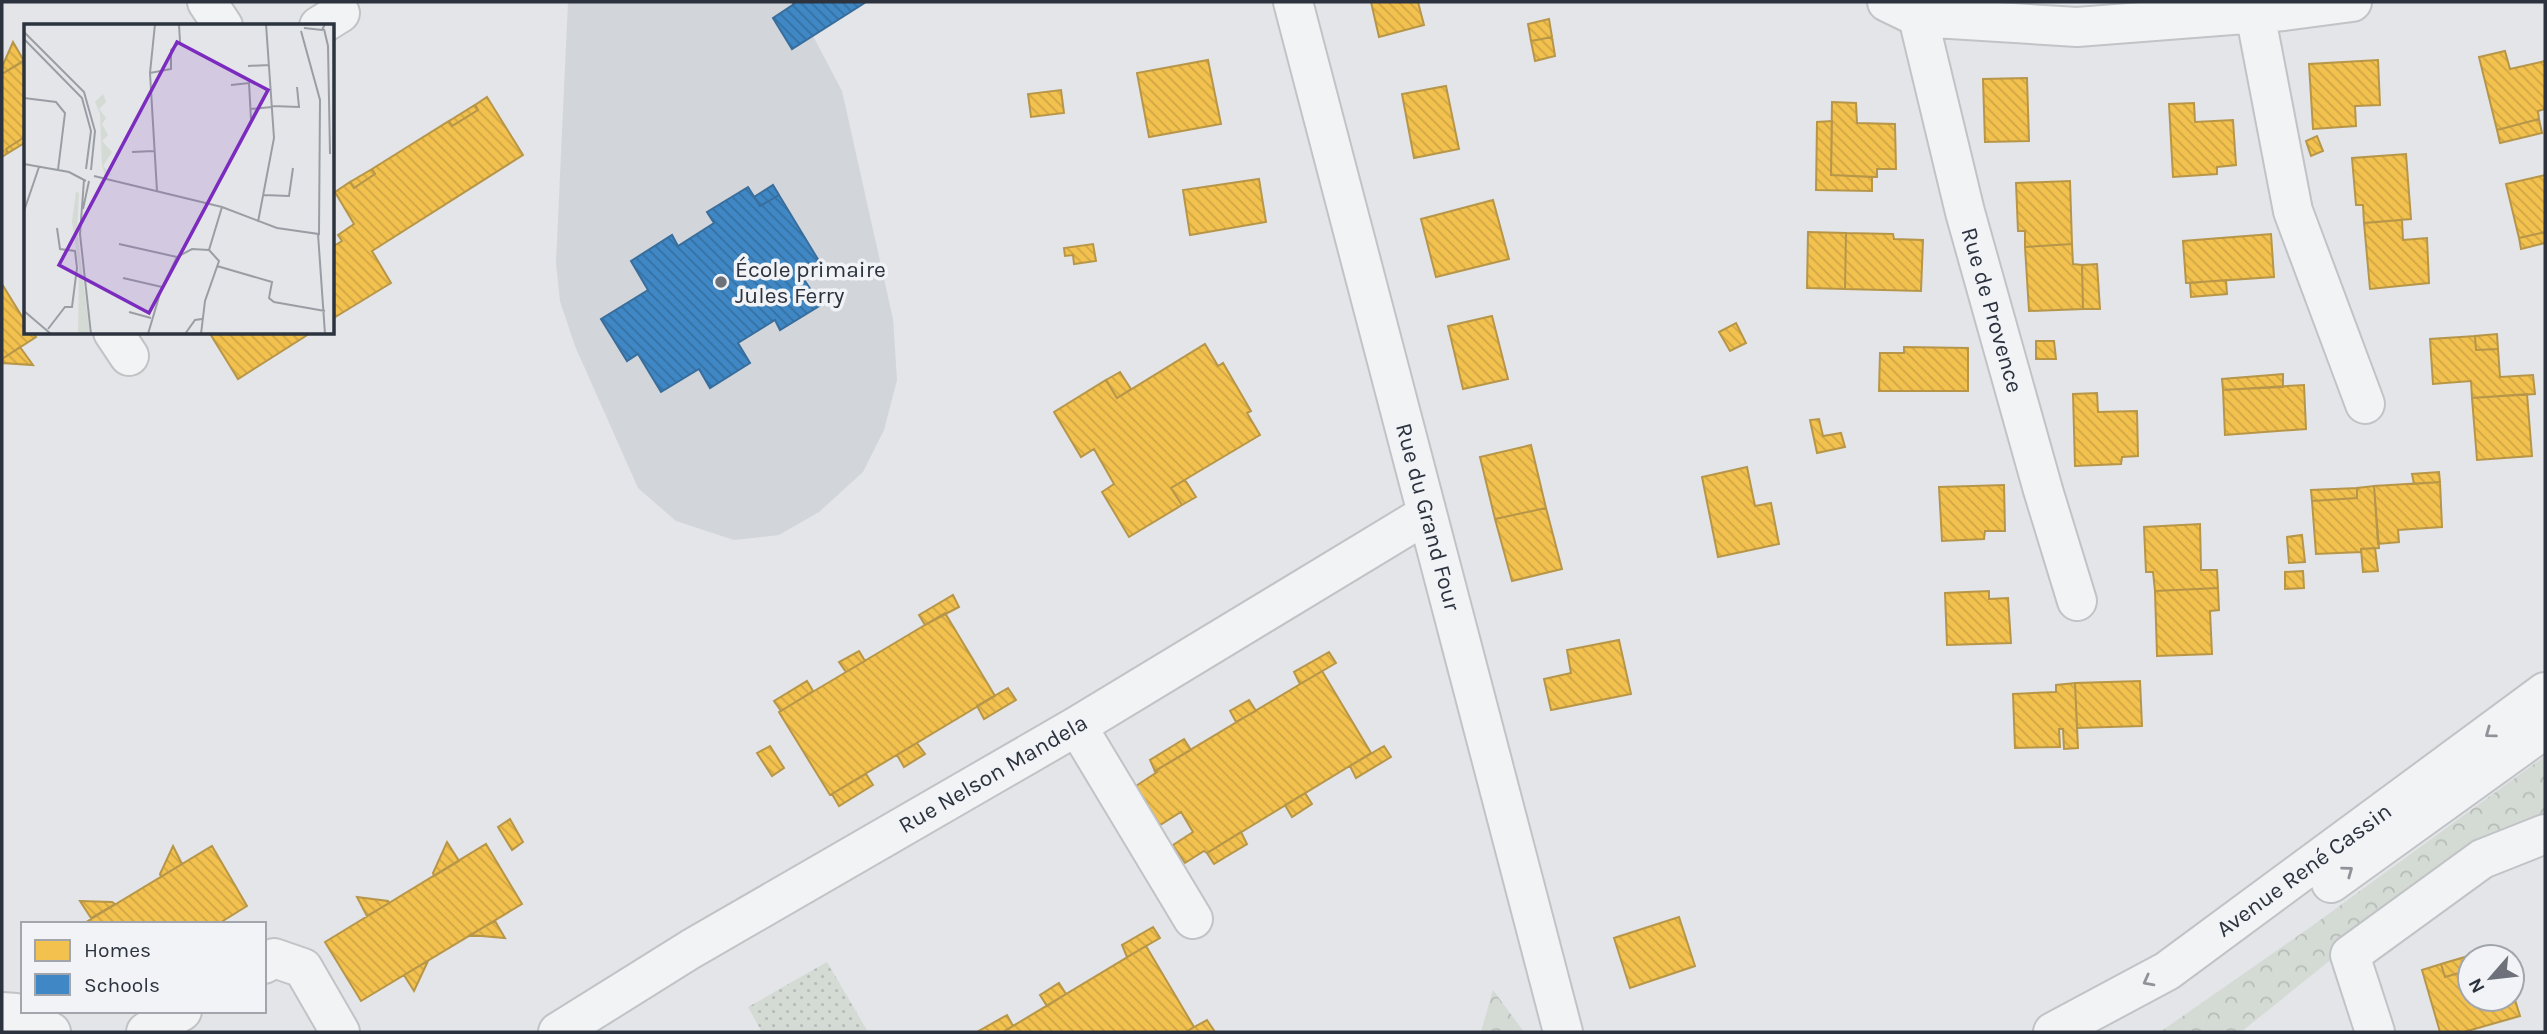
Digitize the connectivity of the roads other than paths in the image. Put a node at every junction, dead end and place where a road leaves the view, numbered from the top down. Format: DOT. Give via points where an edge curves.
graph roads {
  1 [pos="207,2"];
  2 [pos="1293,2"];
  3 [pos="2352,2"];
  4 [pos="1903,9"];
  5 [pos="2255,13"];
  6 [pos="222,24"];
  7 [pos="2365,404"];
  8 [pos="1427,514"];
  9 [pos="2077,601"];
  10 [pos="2545,692"];
  11 [pos="1077,726"];
  12 [pos="2545,729"];
  13 [pos="2545,834"];
  14 [pos="1193,919"];
  15 [pos="266,963"];
  16 [pos="2,1012"];
  17 [pos="179,1013"];
  18 [pos="51,1032"];
  19 [pos="146,1032"];
  20 [pos="340,1032"];
  21 [pos="558,1032"];
  22 [pos="1563,1032"];
  23 [pos="2053,1032"];
  24 [pos="2109,1032"];
  25 [pos="2375,1032"];
  1 -- 6 [label="street"];
  2 -- 8 [label="street, Rue du Grand Four"];
  3 -- 5 [label="street, Rue de Provence"];
  4 -- 5 [label="street, Rue de Provence" via="2077,27"];
  4 -- 9 [label="street, Rue de Provence"];
  5 -- 7 [label="street" via="2293,211"];
  8 -- 11 [label="street, Rue Nelson Mandela"];
  8 -- 22 [label="street, Rue du Grand Four"];
  10 -- 23 [label="street, Avenue René Cassin, one-way" via="2167,971"];
  11 -- 14 [label="street"];
  11 -- 21 [label="street, Rue Nelson Mandela" via="691,949"];
  24 -- 12 [label="street, Avenue René Cassin, one-way" via="2171,997"];
  13 -- 25 [label="street" via="2482,859 2350,955"];
  15 -- 20 [label="street" via="274,958 303,968"];
  16 -- 18 [label="street" via="16,1013"];
  17 -- 19 [label="street"];
}
